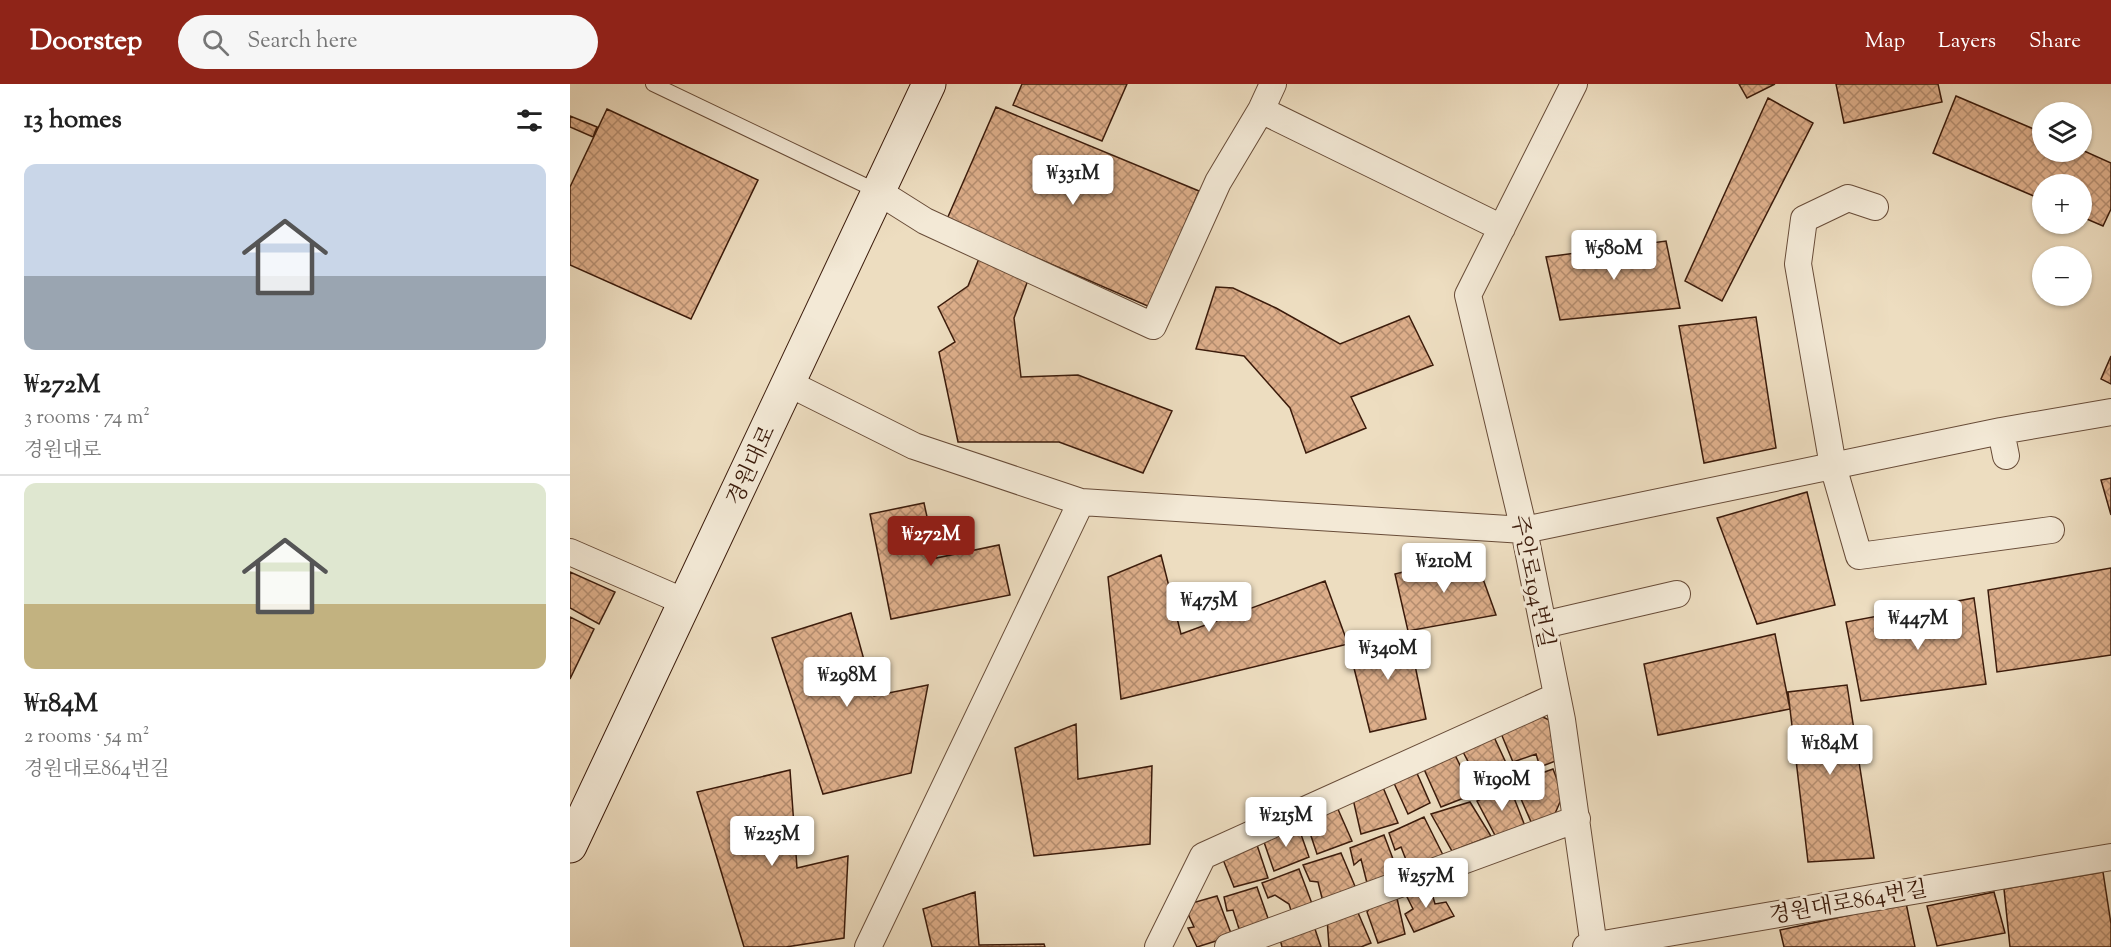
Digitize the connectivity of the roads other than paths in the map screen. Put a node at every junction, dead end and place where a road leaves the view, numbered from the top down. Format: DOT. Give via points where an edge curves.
graph roads {
  1 [pos="653,84"];
  2 [pos="929,84"];
  3 [pos="1273,84"];
  4 [pos="1574,84"];
  5 [pos="1261,110"];
  6 [pos="879,192"];
  7 [pos="1875,207"];
  8 [pos="1502,228"];
  9 [pos="788,382"];
  10 [pos="2111,412"];
  11 [pos="2001,430"];
  12 [pos="2006,456"];
  13 [pos="1833,466"];
  14 [pos="1081,502"];
  15 [pos="1524,530"];
  16 [pos="2051,530"];
  17 [pos="570,552"];
  18 [pos="1677,594"];
  19 [pos="685,602"];
  20 [pos="1543,625"];
  21 [pos="1557,696"];
  22 [pos="1577,819"];
  23 [pos="570,846"];
  24 [pos="2111,857"];
  25 [pos="1591,946"];
  26 [pos="868,947"];
  27 [pos="1158,947"];
  28 [pos="1228,947"];
  1 -- 6 [label="lane"];
  2 -- 6 [label="main road, 경원대로"];
  3 -- 5 [label="street"];
  4 -- 8 [label="street, 주안로194번길"];
  5 -- 6 [label="street" via="1218,182 1153,326 925,222"];
  5 -- 8 [label="street"];
  6 -- 9 [label="main road, 경원대로"];
  7 -- 13 [label="street" via="1848,198 1804,219 1798,264"];
  8 -- 15 [label="street, 주안로194번길" via="1468,295"];
  9 -- 14 [label="street" via="914,446"];
  9 -- 19 [label="main road, 경원대로"];
  10 -- 11 [label="street"];
  11 -- 12 [label="street"];
  11 -- 13 [label="street"];
  13 -- 15 [label="street"];
  13 -- 16 [label="street" via="1859,556"];
  14 -- 15 [label="street"];
  14 -- 26 [label="street"];
  15 -- 20 [label="street, 주안로194번길"];
  17 -- 19 [label="street"];
  18 -- 20 [label="street"];
  19 -- 23 [label="main road, 경원대로"];
  20 -- 21 [label="street, 주안로194번길"];
  21 -- 22 [label="street, 주안로194번길"];
  21 -- 27 [label="street" via="1203,856"];
  22 -- 25 [label="street, 주안로194번길"];
  22 -- 28 [label="street"];
  24 -- 25 [label="street, 경원대로864번길"];
}
